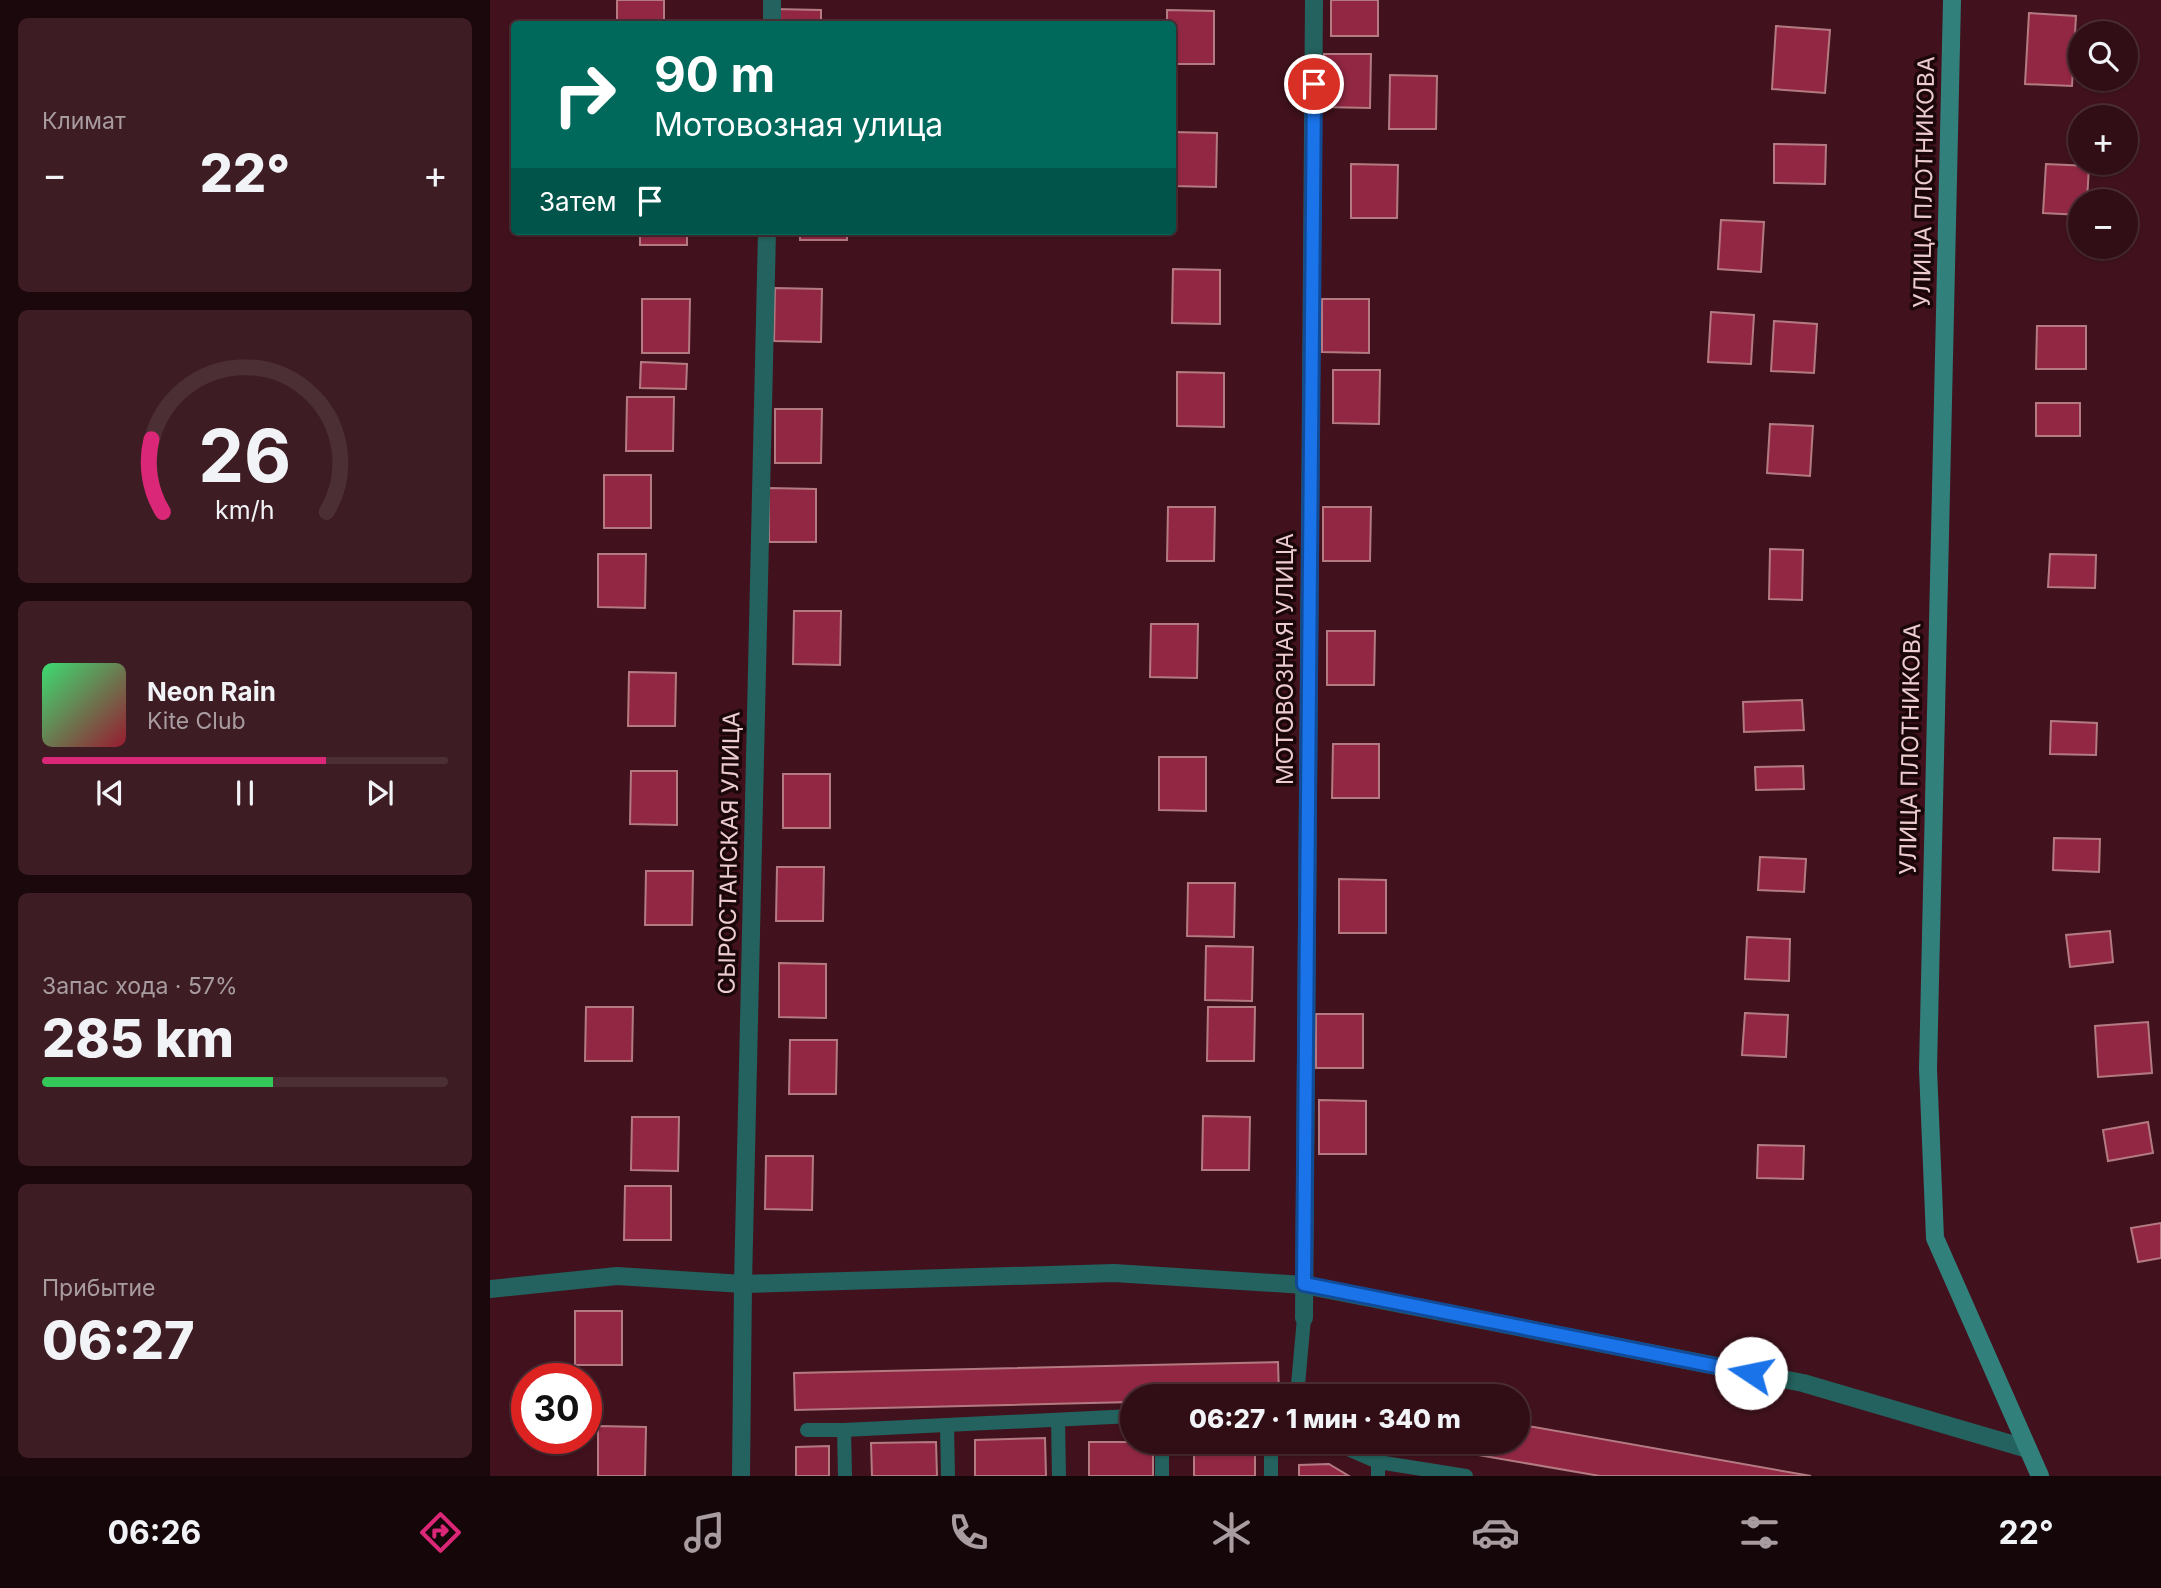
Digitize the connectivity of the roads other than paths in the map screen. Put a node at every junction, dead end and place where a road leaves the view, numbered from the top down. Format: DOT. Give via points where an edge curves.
graph roads {
  1 [pos="772,0"];
  2 [pos="1314,0"];
  3 [pos="1952,0"];
  4 [pos="772,21"];
  5 [pos="767,235"];
  6 [pos="743,1284"];
  7 [pos="1304,1284"];
  8 [pos="490,1289"];
  9 [pos="1304,1318"];
  10 [pos="1298,1384"];
  11 [pos="1120,1417"];
  12 [pos="1058,1420"];
  13 [pos="947,1425"];
  14 [pos="807,1430"];
  15 [pos="844,1430"];
  16 [pos="2028,1449"];
  17 [pos="1162,1454"];
  18 [pos="1271,1454"];
  19 [pos="1352,1454"];
  20 [pos="1378,1469"];
  21 [pos="741,1476"];
  22 [pos="845,1476"];
  23 [pos="948,1476"];
  24 [pos="1059,1476"];
  25 [pos="1162,1476"];
  26 [pos="1271,1476"];
  27 [pos="1466,1476"];
  28 [pos="2040,1476"];
  1 -- 4 [label="street"];
  2 -- 7 [label="street, МОТОВОЗНАЯ УЛИЦА"];
  3 -- 16 [label="street, УЛИЦА ПЛОТНИКОВА" via="1927,1069 1935,1238"];
  5 -- 6 [label="street, СЫРОСТАНСКАЯ УЛИЦА"];
  6 -- 7 [label="street" via="1114,1273"];
  6 -- 8 [label="street" via="617,1276"];
  6 -- 21 [label="street, СЫРОСТАНСКАЯ УЛИЦА"];
  7 -- 9 [label="street, МОТОВОЗНАЯ УЛИЦА"];
  7 -- 16 [label="street" via="1803,1383"];
  9 -- 10 [label="lane"];
  11 -- 12 [label="lane"];
  12 -- 13 [label="lane"];
  12 -- 24 [label="lane"];
  13 -- 15 [label="lane"];
  13 -- 23 [label="lane"];
  14 -- 15 [label="lane"];
  15 -- 22 [label="lane"];
  16 -- 28 [label="street, УЛИЦА ПЛОТНИКОВА"];
  17 -- 25 [label="lane"];
  18 -- 26 [label="lane"];
  19 -- 20 [label="lane"];
  20 -- 27 [label="lane"];
}
